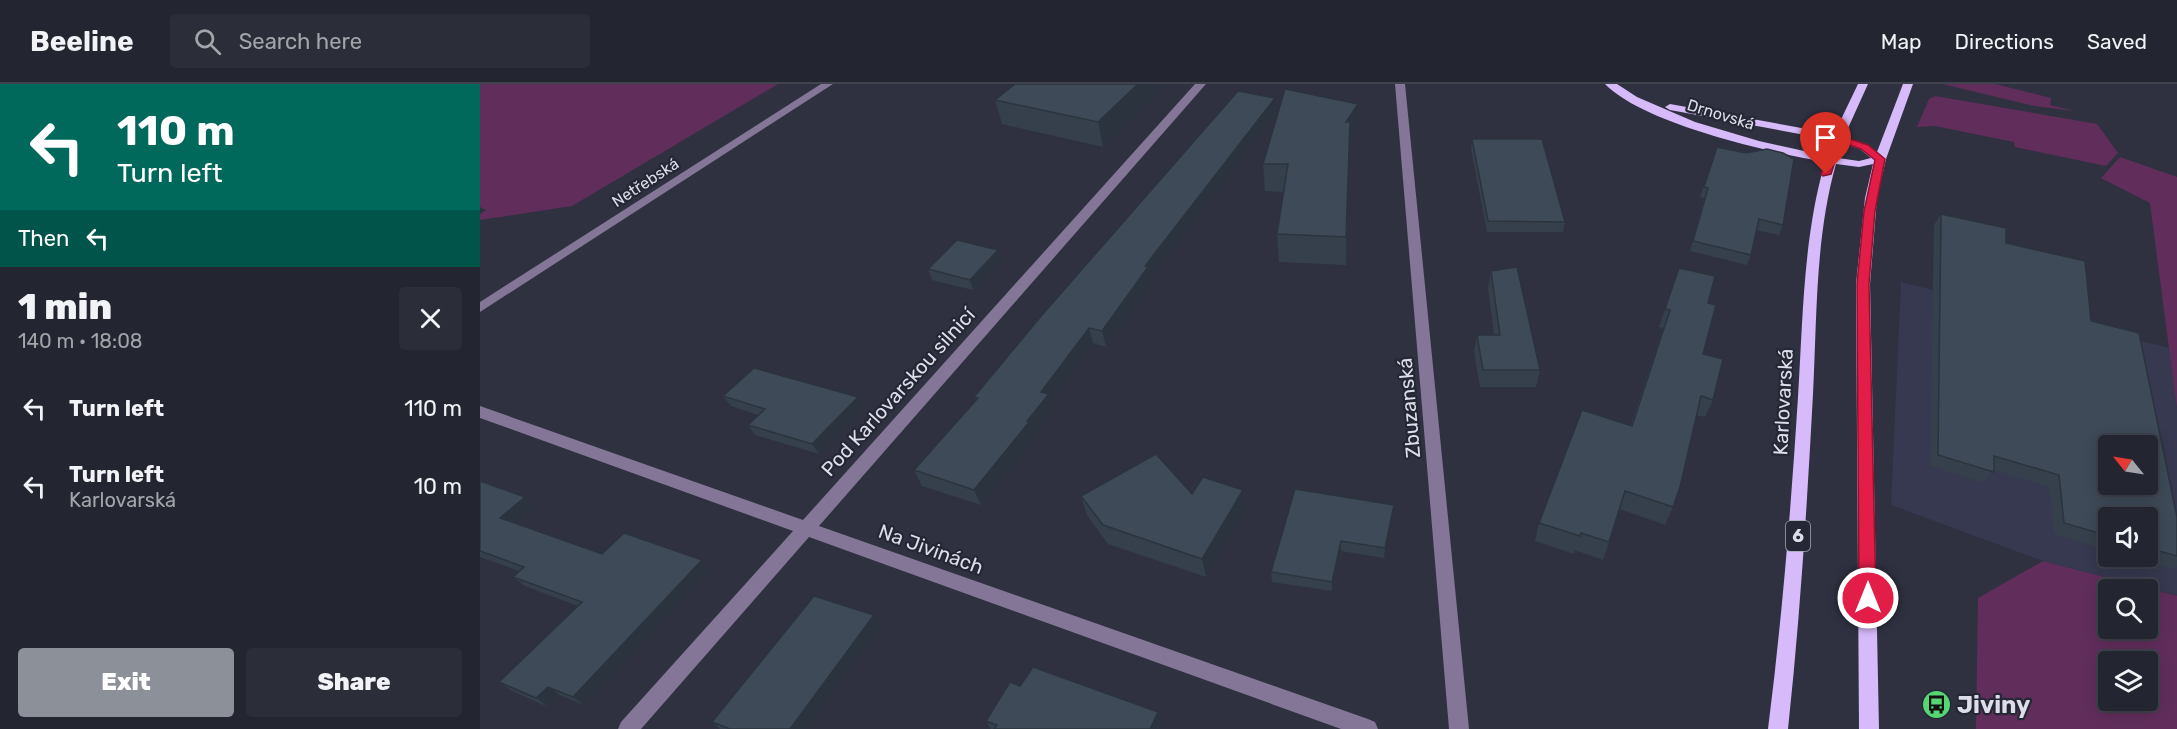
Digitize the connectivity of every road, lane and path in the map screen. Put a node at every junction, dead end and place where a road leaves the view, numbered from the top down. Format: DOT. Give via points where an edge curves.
graph roads {
  1 [pos="828,84"];
  2 [pos="1201,84"];
  3 [pos="1400,84"];
  4 [pos="1611,84"];
  5 [pos="1863,84"];
  6 [pos="1908,84"];
  7 [pos="1838,138"];
  8 [pos="1880,159"];
  9 [pos="1830,160"];
  10 [pos="480,308"];
  11 [pos="480,412"];
  12 [pos="807,529"];
  13 [pos="628,729"];
  14 [pos="1368,729"];
  15 [pos="1459,729"];
  16 [pos="1778,729"];
  17 [pos="1869,729"];
  1 -- 10 [label="street, Netřebská"];
  2 -- 12 [label="street, Pod Karlovarskou silnicí"];
  3 -- 15 [label="street, Zbuzanská"];
  4 -- 7 [label="main road, Drnovská" via="1669,106"];
  4 -- 9 [label="main road, Drnovská" via="1634,100 1677,118"];
  5 -- 7 [label="main road, Karlovarská / 6"];
  6 -- 8 [label="main road"];
  7 -- 8 [label="main road, Drnovská" via="1864,147"];
  7 -- 9 [label="main road, Karlovarská / 6"];
  8 -- 9 [label="main road, Drnovská" via="1859,164"];
  8 -- 17 [label="main road" via="1870,204 1863,284"];
  9 -- 16 [label="main road, Karlovarská / 6" via="1812,261 1798,526"];
  11 -- 12 [label="street, Na Jivinách"];
  12 -- 13 [label="street, Pod Karlovarskou silnicí"];
  12 -- 14 [label="street, Na Jivinách"];
}
